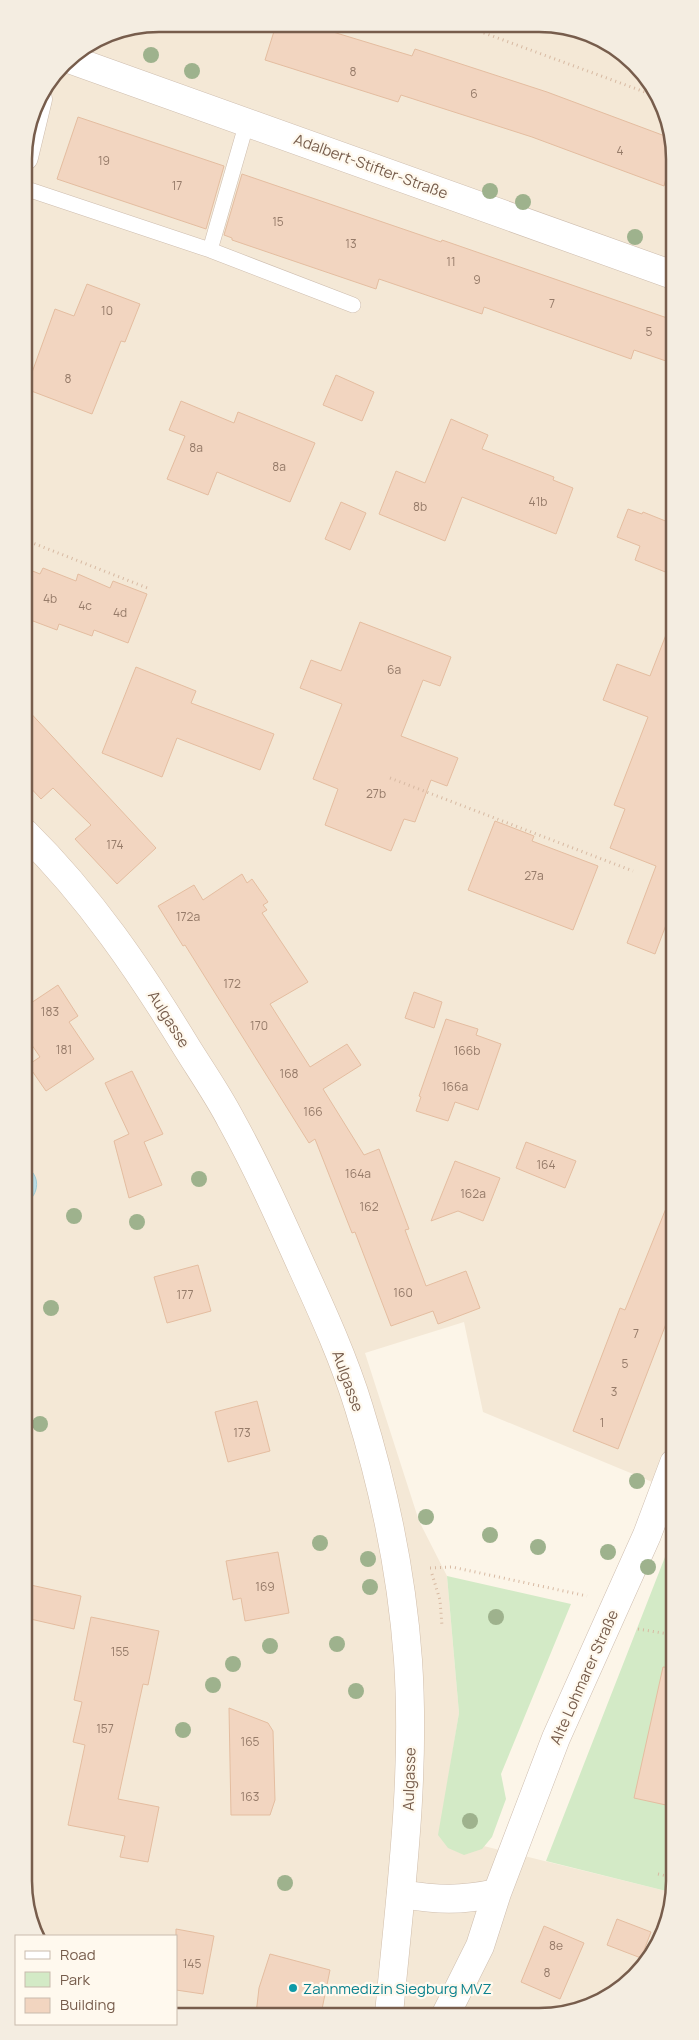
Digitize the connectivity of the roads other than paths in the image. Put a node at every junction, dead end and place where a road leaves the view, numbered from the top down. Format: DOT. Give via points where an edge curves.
graph roads {
  1 [pos="78,62"];
  2 [pos="247,122"];
  3 [pos="33,191"];
  4 [pos="210,250"];
  5 [pos="666,272"];
  6 [pos="353,305"];
  7 [pos="33,841"];
  8 [pos="666,1484"];
  9 [pos="497,1893"];
  10 [pos="401,1894"];
  11 [pos="390,2008"];
  12 [pos="449,2008"];
  1 -- 2 [label="street, Adalbert-Stifter-Straße"];
  2 -- 4 [label="lane"];
  2 -- 5 [label="street, Adalbert-Stifter-Straße"];
  3 -- 4 [label="lane"];
  4 -- 6 [label="lane"];
  7 -- 10 [label="street, Aulgasse" via="104,923 147,982 230,1117 324,1316 358,1406 396,1568 408,1659 410,1784"];
  8 -- 9 [label="street, Alte Lohmarer Straße" via="647,1535 556,1738"];
  9 -- 10 [label="street" via="469,1899 434,1899"];
  9 -- 12 [label="street, Alte Lohmarer Straße" via="480,1946"];
  10 -- 11 [label="street, Aulgasse"];
}
